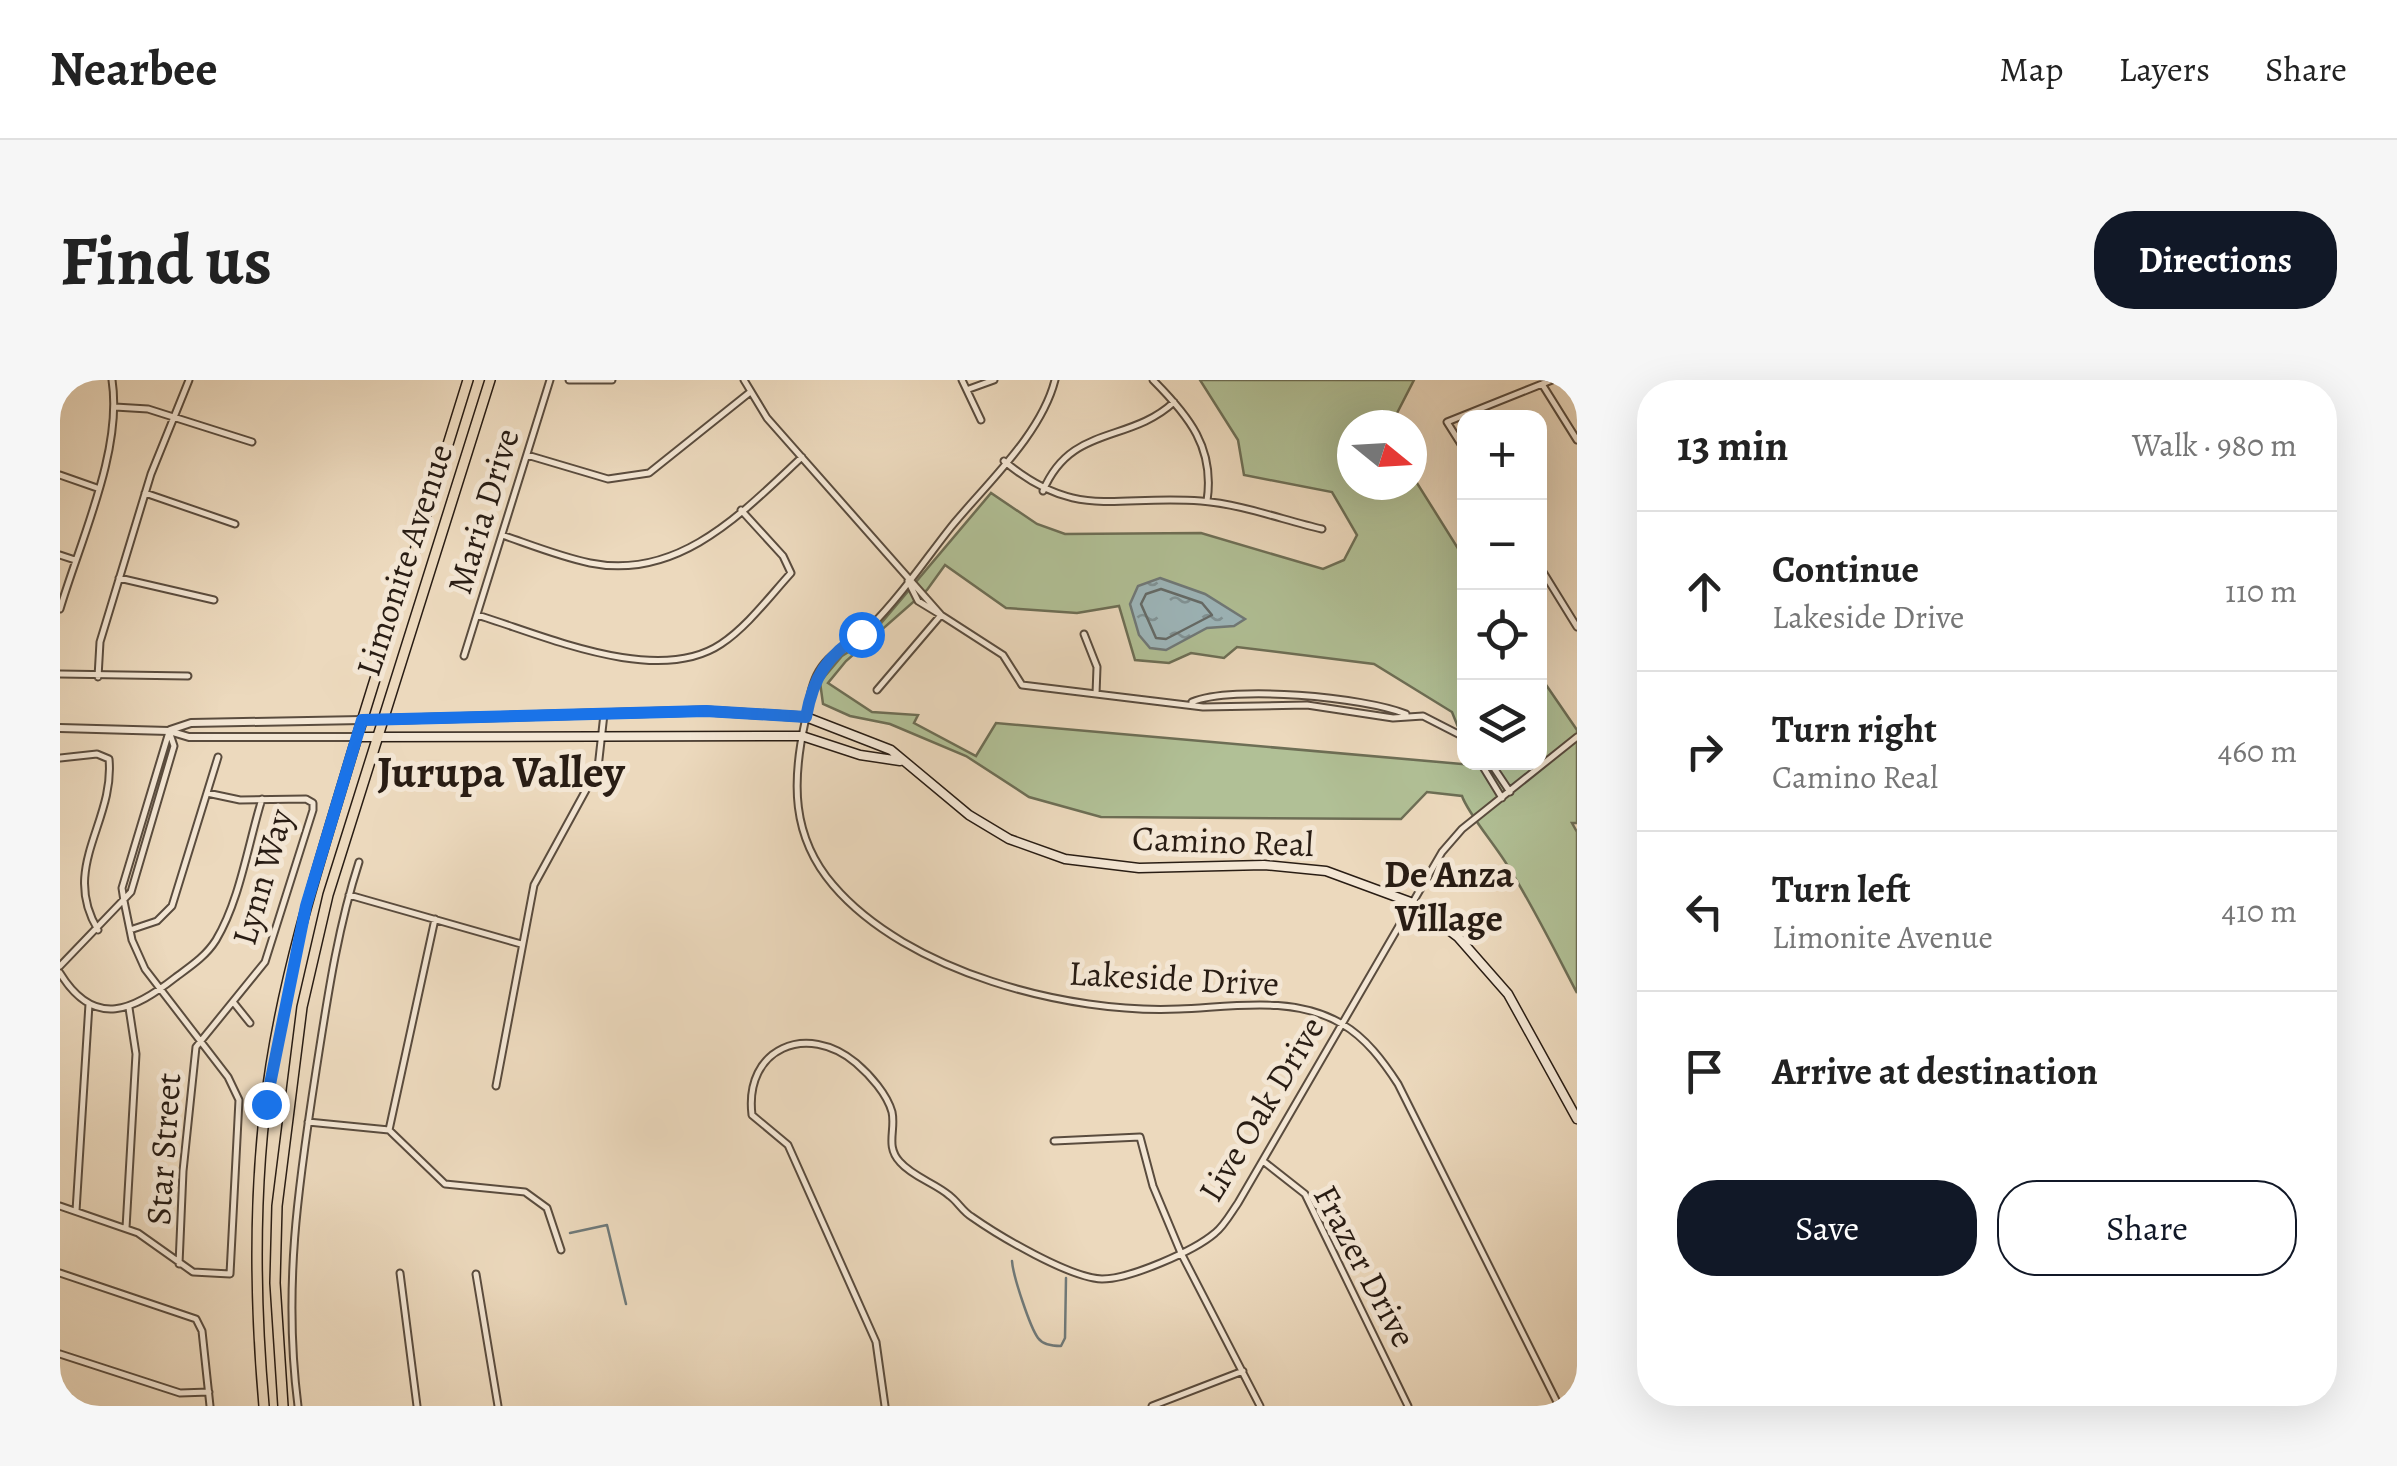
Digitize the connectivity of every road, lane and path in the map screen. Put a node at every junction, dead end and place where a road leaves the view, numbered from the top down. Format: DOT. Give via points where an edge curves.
graph roads {
  1 [pos="112,380"];
  2 [pos="189,380"];
  3 [pos="468,380"];
  4 [pos="490,380"];
  5 [pos="550,380"];
  6 [pos="569,380"];
  7 [pos="612,380"];
  8 [pos="744,380"];
  9 [pos="962,380"];
  10 [pos="994,380"];
  11 [pos="1055,380"];
  12 [pos="1153,380"];
  13 [pos="1552,380"];
  14 [pos="1542,384"];
  15 [pos="968,389"];
  16 [pos="749,393"];
  17 [pos="1174,402"];
  18 [pos="114,406"];
  19 [pos="1478,410"];
  20 [pos="177,418"];
  21 [pos="1457,418"];
  22 [pos="981,420"];
  23 [pos="1457,437"];
  24 [pos="1577,440"];
  25 [pos="252,442"];
  26 [pos="526,454"];
  27 [pos="802,458"];
  28 [pos="1004,461"];
  29 [pos="60,476"];
  30 [pos="97,488"];
  31 [pos="1044,491"];
  32 [pos="145,494"];
  33 [pos="1207,502"];
  34 [pos="741,510"];
  35 [pos="234,524"];
  36 [pos="1322,529"];
  37 [pos="502,535"];
  38 [pos="60,555"];
  39 [pos="75,560"];
  40 [pos="120,578"];
  41 [pos="1547,579"];
  42 [pos="908,581"];
  43 [pos="930,599"];
  44 [pos="214,600"];
  45 [pos="924,606"];
  46 [pos="60,609"];
  47 [pos="941,614"];
  48 [pos="477,615"];
  49 [pos="1577,626"];
  50 [pos="1084,634"];
  51 [pos="464,656"];
  52 [pos="60,674"];
  53 [pos="188,676"];
  54 [pos="98,677"];
  55 [pos="877,690"];
  56 [pos="1096,694"];
  57 [pos="604,714"];
  58 [pos="806,717"];
  59 [pos="362,720"];
  60 [pos="382,720"];
  61 [pos="60,728"];
  62 [pos="169,731"];
  63 [pos="1457,732"];
  64 [pos="602,734"];
  65 [pos="802,736"];
  66 [pos="357,737"];
  67 [pos="1577,737"];
  68 [pos="376,738"];
  69 [pos="218,757"];
  70 [pos="60,758"];
  71 [pos="900,761"];
  72 [pos="1483,770"];
  73 [pos="1488,770"];
  74 [pos="1495,770"];
  75 [pos="1484,774"];
  76 [pos="1510,792"];
  77 [pos="207,793"];
  78 [pos="1502,798"];
  79 [pos="262,799"];
  80 [pos="360,862"];
  81 [pos="349,894"];
  82 [pos="124,901"];
  83 [pos="1413,903"];
  84 [pos="435,919"];
  85 [pos="98,930"];
  86 [pos="130,930"];
  87 [pos="521,944"];
  88 [pos="60,970"];
  89 [pos="161,990"];
  90 [pos="234,1003"];
  91 [pos="89,1004"];
  92 [pos="129,1008"];
  93 [pos="1341,1023"];
  94 [pos="250,1024"];
  95 [pos="199,1038"];
  96 [pos="496,1086"];
  97 [pos="1576,1113"];
  98 [pos="308,1122"];
  99 [pos="389,1130"];
  100 [pos="1054,1141"];
  101 [pos="1262,1161"];
  102 [pos="60,1206"];
  103 [pos="76,1211"];
  104 [pos="126,1228"];
  105 [pos="561,1250"];
  106 [pos="1181,1253"];
  107 [pos="179,1264"];
  108 [pos="60,1273"];
  109 [pos="400,1273"];
  110 [pos="476,1274"];
  111 [pos="60,1354"];
  112 [pos="1244,1371"];
  113 [pos="208,1392"];
  114 [pos="210,1406"];
  115 [pos="264,1406"];
  116 [pos="283,1406"];
  117 [pos="298,1406"];
  118 [pos="417,1406"];
  119 [pos="498,1406"];
  120 [pos="884,1406"];
  121 [pos="1152,1406"];
  122 [pos="1260,1406"];
  123 [pos="1408,1406"];
  124 [pos="1559,1406"];
  1 -- 18 [label="street"];
  2 -- 20 [label="street"];
  3 -- 59 [label="main road, Limonite Avenue"];
  4 -- 60 [label="main road, Limonite Avenue"];
  5 -- 26 [label="street, Maria Drive"];
  6 -- 7 [label="street"];
  8 -- 16 [label="street"];
  9 -- 15 [label="street"];
  10 -- 15 [label="street"];
  11 -- 28 [label="street, Lakeside Drive" via="1038,418"];
  12 -- 17 [label="street"];
  13 -- 14 [label="street"];
  14 -- 19 [label="street"];
  14 -- 24 [label="street"];
  15 -- 22 [label="street"];
  16 -- 26 [label="street" via="648,473 608,479"];
  16 -- 27 [label="street"];
  17 -- 31 [label="street" via="1142,425 1078,446"];
  17 -- 33 [label="street" via="1206,450"];
  18 -- 20 [label="street"];
  18 -- 30 [label="street"];
  20 -- 25 [label="street"];
  20 -- 32 [label="street"];
  21 -- 23 [label="street" via="1448,422"];
  26 -- 37 [label="street, Maria Drive"];
  27 -- 34 [label="street"];
  27 -- 42 [label="street"];
  28 -- 31 [label="street"];
  28 -- 42 [label="street, Lakeside Drive"];
  29 -- 30 [label="street"];
  30 -- 39 [label="street"];
  31 -- 33 [label="street" via="1094,504"];
  32 -- 35 [label="street"];
  32 -- 40 [label="street"];
  33 -- 36 [label="street"];
  34 -- 37 [label="street" via="686,551 634,566 589,563"];
  34 -- 48 [label="street" via="791,573 734,635 701,654 613,657"];
  37 -- 48 [label="street, Maria Drive"];
  38 -- 39 [label="street"];
  39 -- 46 [label="street"];
  40 -- 44 [label="street"];
  40 -- 54 [label="street" via="100,642"];
  41 -- 49 [label="street"];
  42 -- 43 [label="street"];
  42 -- 45 [label="street"];
  42 -- 58 [label="street, Lakeside Drive" via="869,628 818,672"];
  43 -- 45 [label="street"];
  43 -- 47 [label="street"];
  45 -- 47 [label="street"];
  47 -- 55 [label="street"];
  47 -- 56 [label="street" via="1003,655 1022,686"];
  48 -- 51 [label="street, Maria Drive"];
  50 -- 56 [label="street" via="1097,667"];
  52 -- 54 [label="street"];
  53 -- 54 [label="street"];
  56 -- 63 [label="street" via="1222,708 1307,705 1392,718 1407,714 1439,720"];
  57 -- 58 [label="main road, Camino Real" via="756,711"];
  57 -- 60 [label="main road, Camino Real"];
  57 -- 64 [label="street"];
  58 -- 65 [label="street, Lakeside Drive"];
  58 -- 71 [label="main road, Camino Real" via="860,735"];
  59 -- 60 [label="main road, Camino Real"];
  59 -- 62 [label="street, Camino Real" via="191,723"];
  59 -- 66 [label="main road, Limonite Avenue"];
  60 -- 68 [label="main road, Limonite Avenue"];
  61 -- 62 [label="street, Camino Real"];
  62 -- 66 [label="street, Camino Real" via="189,737"];
  62 -- 82 [label="street" via="122,888"];
  64 -- 65 [label="main road, Camino Real"];
  64 -- 68 [label="main road, Camino Real"];
  64 -- 87 [label="street" via="598,768 534,885"];
  65 -- 71 [label="main road, Camino Real" via="860,756"];
  65 -- 93 [label="street, Lakeside Drive" via="794,792 805,843 833,886 876,923 932,957 1065,1000 1301,1009"];
  66 -- 68 [label="main road, Camino Real"];
  66 -- 115 [label="main road, Limonite Avenue" via="296,943 266,1104 256,1268"];
  67 -- 76 [label="street, Live Oak Drive"];
  68 -- 116 [label="main road, Limonite Avenue" via="328,895 292,1060 276,1221"];
  69 -- 77 [label="street"];
  70 -- 85 [label="street" via="97,754 110,764 76,885 82,913"];
  71 -- 83 [label="main road, Camino Real" via="1009,840 1065,858 1139,868 1264,865 1326,871"];
  72 -- 75 [label="street"];
  73 -- 75 [label="street"];
  74 -- 76 [label="street"];
  75 -- 78 [label="street"];
  76 -- 78 [label="street, Live Oak Drive"];
  77 -- 79 [label="street, Lynn Way"];
  77 -- 86 [label="street" via="172,906 156,922"];
  78 -- 83 [label="street, Live Oak Drive" via="1442,852"];
  79 -- 89 [label="street" via="216,940"];
  79 -- 90 [label="street, Lynn Way" via="306,799 313,810 271,948"];
  80 -- 81 [label="street"];
  81 -- 84 [label="street"];
  81 -- 98 [label="street"];
  82 -- 85 [label="street"];
  82 -- 86 [label="street"];
  83 -- 93 [label="street, Live Oak Drive"];
  83 -- 97 [label="main road, Camino Real" via="1458,937 1508,994"];
  84 -- 87 [label="street"];
  84 -- 99 [label="street"];
  85 -- 88 [label="street"];
  86 -- 89 [label="street"];
  87 -- 96 [label="street"];
  88 -- 91 [label="street"];
  89 -- 92 [label="street"];
  89 -- 95 [label="street"];
  90 -- 94 [label="street"];
  90 -- 95 [label="street, Lynn Way"];
  91 -- 92 [label="street"];
  91 -- 103 [label="street"];
  92 -- 104 [label="street" via="136,1054"];
  93 -- 101 [label="street, Live Oak Drive"];
  93 -- 124 [label="street, Lakeside Drive" via="1378,1055 1398,1084"];
  95 -- 107 [label="street, Star Street" via="188,1104"];
  95 -- 107 [label="street" via="238,1100 230,1274"];
  98 -- 99 [label="street"];
  98 -- 117 [label="street" via="288,1298"];
  99 -- 105 [label="street" via="446,1184 525,1192 547,1208"];
  100 -- 106 [label="street" via="1140,1137"];
  101 -- 106 [label="street, Live Oak Drive" via="1215,1233"];
  101 -- 123 [label="street, Frazer Drive" via="1305,1194"];
  102 -- 103 [label="street"];
  103 -- 104 [label="street"];
  104 -- 107 [label="street"];
  106 -- 112 [label="street"];
  106 -- 120 [label="street, Live Oak Drive" via="1103,1279 1071,1270 969,1216 950,1195 901,1165 892,1152 893,1114 856,1063 824,1042 798,1042 766,1058 754,1080 752,1115 788,1145 876,1342"];
  108 -- 113 [label="street" via="196,1319"];
  109 -- 118 [label="street"];
  110 -- 119 [label="street"];
  111 -- 113 [label="street" via="180,1393"];
  112 -- 121 [label="street"];
  112 -- 122 [label="street"];
  113 -- 114 [label="street"];
}
